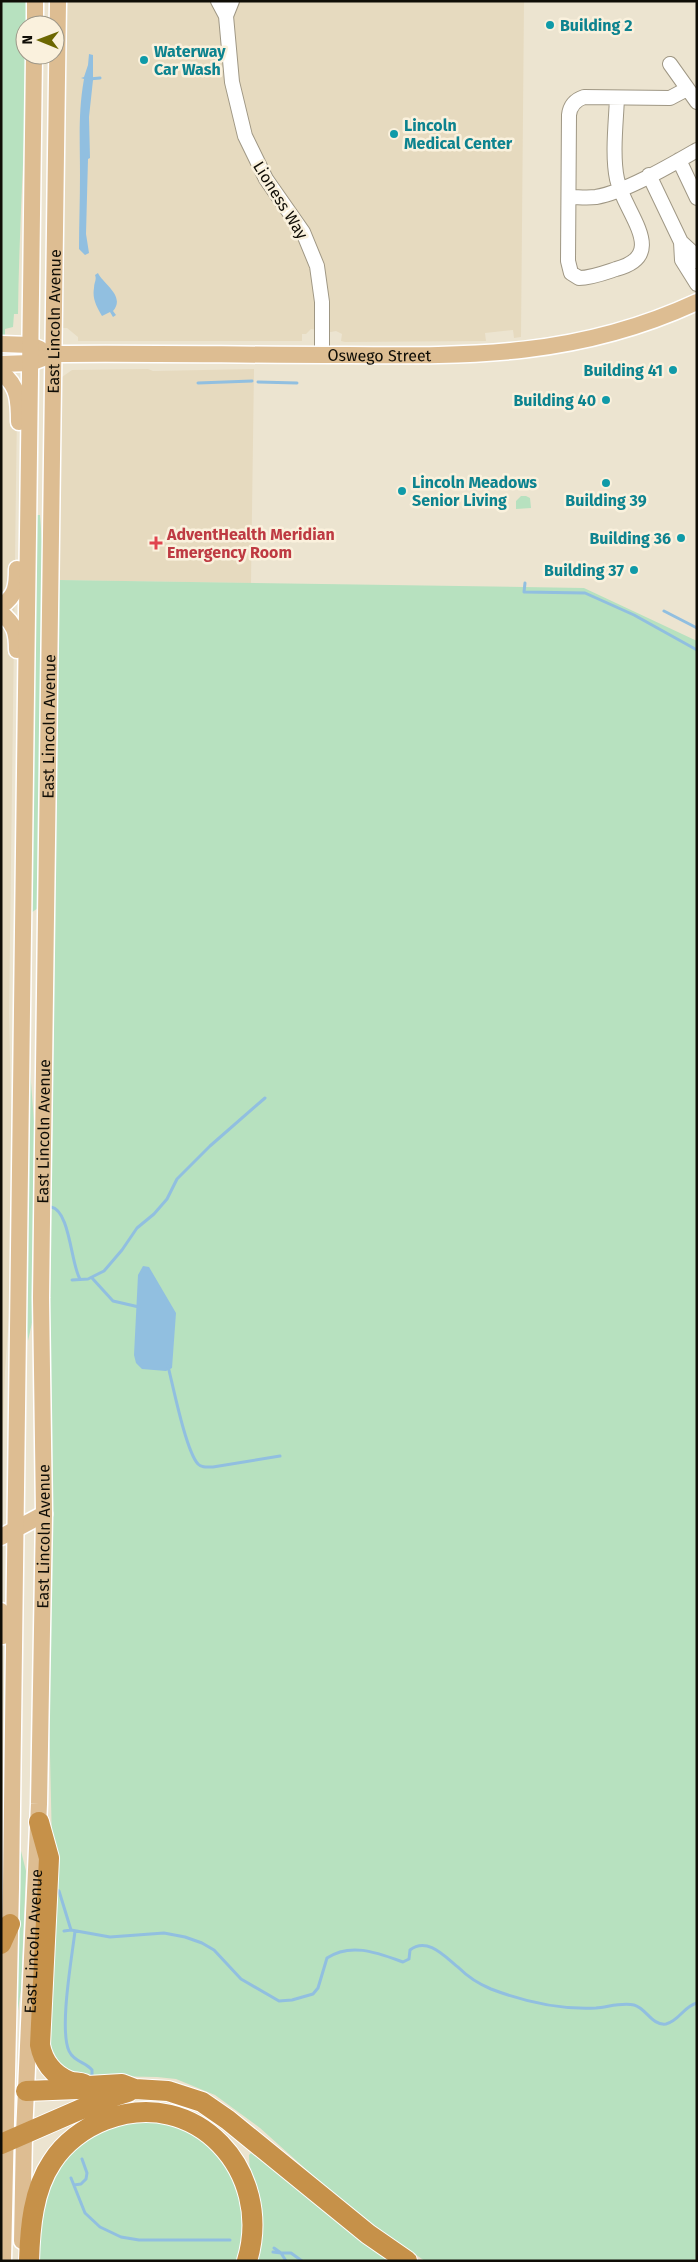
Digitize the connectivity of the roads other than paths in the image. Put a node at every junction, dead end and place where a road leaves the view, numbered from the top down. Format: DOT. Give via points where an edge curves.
graph roads {
  1 [pos="35,1"];
  2 [pos="58,1"];
  3 [pos="218,1"];
  4 [pos="232,1"];
  5 [pos="35,15"];
  6 [pos="226,16"];
  7 [pos="670,64"];
  8 [pos="34,65"];
  9 [pos="687,89"];
  10 [pos="617,98"];
  11 [pos="697,102"];
  12 [pos="697,150"];
  13 [pos="679,160"];
  14 [pos="649,176"];
  15 [pos="619,189"];
  16 [pos="569,197"];
  17 [pos="697,198"];
  18 [pos="681,242"];
  19 [pos="697,261"];
  20 [pos="697,284"];
  21 [pos="697,302"];
  22 [pos="1,344"];
  23 [pos="30,345"];
  24 [pos="54,354"];
  25 [pos="322,355"];
  26 [pos="1,364"];
  27 [pos="30,364"];
  28 [pos="1,373"];
  29 [pos="29,487"];
  30 [pos="28,525"];
  31 [pos="1,606"];
  32 [pos="1,614"];
  33 [pos="25,742"];
  34 [pos="8,1509"];
  35 [pos="44,1514"];
  36 [pos="8,1533"];
  37 [pos="1,1611"];
  38 [pos="12,1739"];
  39 [pos="39,1822"];
  40 [pos="10,1924"];
  41 [pos="1,1944"];
  42 [pos="88,2086"];
  43 [pos="135,2089"];
  44 [pos="26,2091"];
  45 [pos="24,2134"];
  46 [pos="3,2143"];
  47 [pos="3,2261"];
  48 [pos="21,2261"];
  49 [pos="29,2261"];
  50 [pos="247,2261"];
  51 [pos="407,2261"];
  1 -- 5 [label="main road"];
  2 -- 24 [label="main road, East Lincoln Avenue"];
  3 -- 6 [label="street, Lioness Way"];
  4 -- 6 [label="street, Lioness Way"];
  6 -- 25 [label="street, Lioness Way" via="232,82 245,136 266,179 304,232 317,266 322,302"];
  7 -- 9 [label="street"];
  8 -- 23 [label="main road, East Lincoln Avenue"];
  9 -- 10 [label="street" via="672,98"];
  9 -- 11 [label="street"];
  10 -- 15 [label="street" via="616,171"];
  10 -- 16 [label="street" via="581,98 571,107"];
  12 -- 13 [label="street"];
  13 -- 14 [label="street"];
  13 -- 17 [label="street"];
  14 -- 15 [label="street"];
  14 -- 18 [label="street"];
  15 -- 16 [label="street" via="597,196"];
  15 -- 16 [label="street" via="642,237 642,252 631,265 584,278 573,276 568,268"];
  18 -- 19 [label="street"];
  18 -- 20 [label="street" via="682,260"];
  21 -- 25 [label="main road, Oswego Street" via="605,335 532,350 454,356"];
  22 -- 23 [label="main road, Oswego Street"];
  23 -- 24 [label="main road, Oswego Street"];
  23 -- 27 [label="main road, East Lincoln Avenue"];
  24 -- 25 [label="main road, Oswego Street"];
  24 -- 27 [label="main road, Oswego Street"];
  24 -- 35 [label="main road, East Lincoln Avenue" via="40,1308"];
  26 -- 27 [label="main road, Oswego Street"];
  27 -- 29 [label="main road, East Lincoln Avenue"];
  28 -- 29 [label="main road" via="11,382 18,398 19,461"];
  29 -- 30 [label="main road, East Lincoln Avenue"];
  30 -- 31 [label="main road" via="18,540 16,590"];
  30 -- 33 [label="main road, East Lincoln Avenue"];
  32 -- 33 [label="main road" via="13,624 17,636 16,718"];
  33 -- 34 [label="main road, East Lincoln Avenue"];
  34 -- 35 [label="main road"];
  34 -- 36 [label="main road, East Lincoln Avenue"];
  35 -- 36 [label="main road"];
  35 -- 39 [label="main road, East Lincoln Avenue"];
  36 -- 38 [label="main road, East Lincoln Avenue"];
  37 -- 38 [label="main road" via="2,1718"];
  38 -- 40 [label="main road, East Lincoln Avenue"];
  39 -- 42 [label="highway" via="49,1858 40,2045 44,2058 56,2074"];
  39 -- 44 [label="main road, East Lincoln Avenue"];
  40 -- 41 [label="highway"];
  40 -- 46 [label="main road, East Lincoln Avenue"];
  42 -- 43 [label="highway" via="122,2084"];
  42 -- 44 [label="highway"];
  43 -- 45 [label="highway"];
  43 -- 51 [label="highway" via="179,2093 216,2110 354,2224"];
  44 -- 45 [label="main road, East Lincoln Avenue"];
  45 -- 46 [label="highway"];
  45 -- 48 [label="main road, East Lincoln Avenue"];
  46 -- 47 [label="main road, East Lincoln Avenue"];
  49 -- 50 [label="highway" via="38,2194 56,2156 93,2125 118,2116 146,2112 175,2117 199,2127 220,2143 238,2165 253,2209 253,2237"];
}
